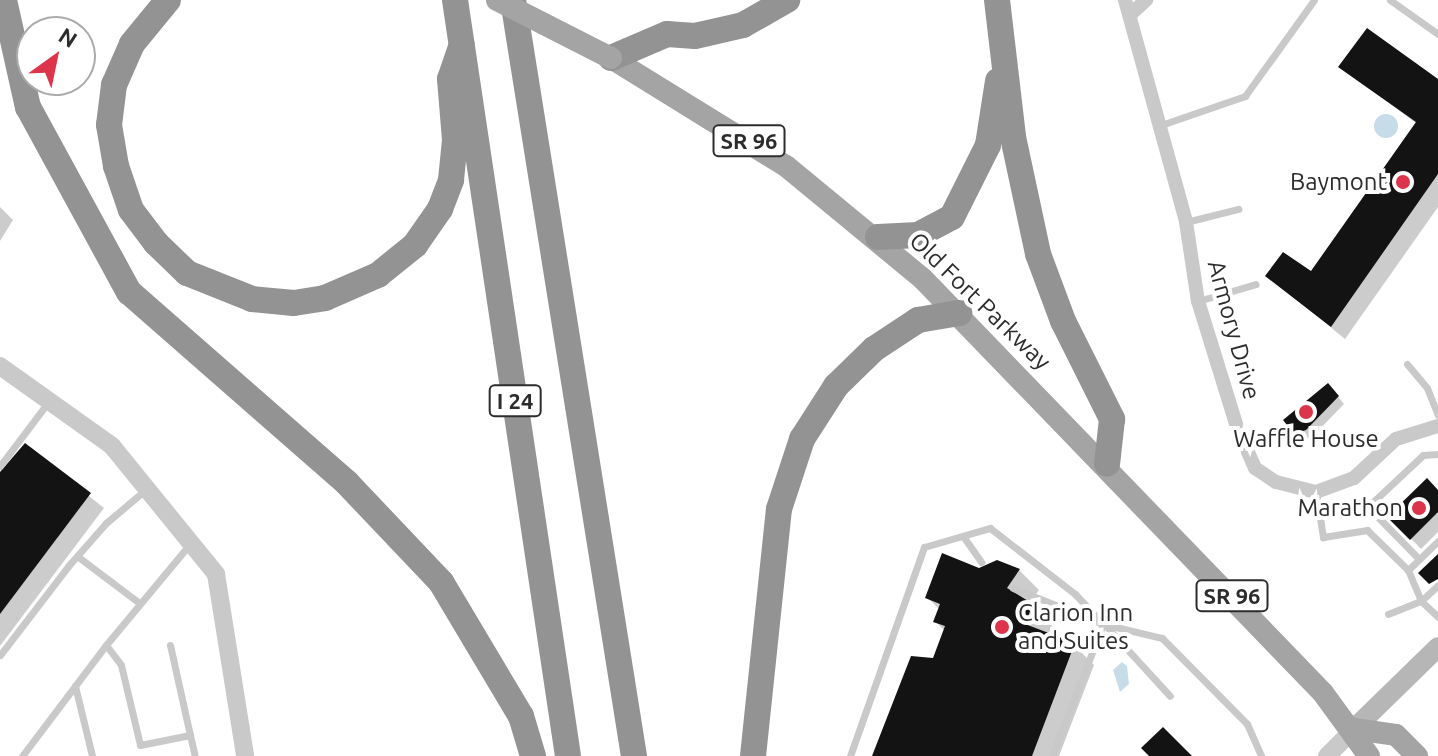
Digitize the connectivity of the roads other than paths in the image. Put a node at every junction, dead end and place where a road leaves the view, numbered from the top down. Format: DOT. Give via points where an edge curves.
graph roads {
  1 [pos="4,0"];
  2 [pos="168,0"];
  3 [pos="455,0"];
  4 [pos="497,0"];
  5 [pos="513,0"];
  6 [pos="787,0"];
  7 [pos="995,0"];
  8 [pos="1146,0"];
  9 [pos="1314,0"];
  10 [pos="1390,0"];
  11 [pos="1128,7"];
  12 [pos="1438,34"];
  13 [pos="462,45"];
  14 [pos="611,58"];
  15 [pos="1158,125"];
  16 [pos="1238,209"];
  17 [pos="1186,222"];
  18 [pos="878,237"];
  19 [pos="1256,284"];
  20 [pos="1198,301"];
  21 [pos="959,313"];
  22 [pos="1407,364"];
  23 [pos="5,372"];
  24 [pos="49,401"];
  25 [pos="1438,415"];
  26 [pos="1438,426"];
  27 [pos="1438,454"];
  28 [pos="1107,464"];
  29 [pos="0,466"];
  30 [pos="147,489"];
  31 [pos="1316,492"];
  32 [pos="963,536"];
  33 [pos="1438,541"];
  34 [pos="191,543"];
  35 [pos="1428,550"];
  36 [pos="77,556"];
  37 [pos="1435,557"];
  38 [pos="1419,559"];
  39 [pos="981,562"];
  40 [pos="1408,570"];
  41 [pos="1438,585"];
  42 [pos="1013,588"];
  43 [pos="1421,601"];
  44 [pos="138,602"];
  45 [pos="1388,614"];
  46 [pos="1438,617"];
  47 [pos="1103,624"];
  48 [pos="106,645"];
  49 [pos="170,645"];
  50 [pos="1438,647"];
  51 [pos="0,655"];
  52 [pos="75,686"];
  53 [pos="1170,696"];
  54 [pos="1354,729"];
  55 [pos="190,735"];
  56 [pos="140,745"];
  57 [pos="22,756"];
  58 [pos="92,756"];
  59 [pos="142,756"];
  60 [pos="195,756"];
  61 [pos="245,756"];
  62 [pos="533,756"];
  63 [pos="568,756"];
  64 [pos="634,756"];
  65 [pos="753,756"];
  66 [pos="850,756"];
  67 [pos="1052,756"];
  68 [pos="1261,756"];
  69 [pos="1327,756"];
  70 [pos="1369,756"];
  71 [pos="1417,756"];
  1 -- 62 [label="highway" via="28,107 129,292 347,483 441,582 521,716"];
  2 -- 13 [label="highway" via="132,44 114,85 109,125 116,166 131,210 187,273 252,299 294,303 325,298 378,275 415,245 440,209 451,180 455,140 450,79"];
  3 -- 13 [label="highway, I 24"];
  4 -- 14 [label="main road, Old Fort Parkway / SR 96, bridge"];
  5 -- 64 [label="highway, I 24"];
  6 -- 14 [label="highway" via="743,25 695,36 667,34"];
  7 -- 18 [label="highway" via="999,77 988,145 967,192 937,229"];
  7 -- 28 [label="highway" via="1013,137 1038,254 1063,321 1112,419"];
  8 -- 11 [label="street"];
  9 -- 15 [label="lane" via="1245,96"];
  10 -- 12 [label="lane"];
  11 -- 15 [label="street, Armory Drive"];
  13 -- 63 [label="highway, I 24"];
  14 -- 18 [label="main road, Old Fort Parkway / SR 96" via="743,137"];
  15 -- 17 [label="street, Armory Drive"];
  16 -- 17 [label="lane"];
  17 -- 20 [label="street, Armory Drive"];
  18 -- 21 [label="main road, Old Fort Parkway / SR 96"];
  19 -- 20 [label="lane"];
  20 -- 31 [label="street, Armory Drive" via="1255,468 1276,482"];
  21 -- 28 [label="main road, Old Fort Parkway / SR 96"];
  21 -- 65 [label="highway" via="918,320 886,339 836,386 802,439 779,509"];
  22 -- 25 [label="lane" via="1427,388"];
  23 -- 24 [label="street"];
  24 -- 29 [label="lane"];
  24 -- 30 [label="street" via="112,446"];
  26 -- 31 [label="street" via="1396,439 1354,478"];
  27 -- 38 [label="lane" via="1423,455 1374,501 1375,514"];
  28 -- 54 [label="main road, Old Fort Parkway / SR 96"];
  30 -- 34 [label="street"];
  30 -- 36 [label="lane"];
  31 -- 40 [label="lane" via="1323,537 1367,530"];
  32 -- 39 [label="lane"];
  32 -- 47 [label="lane" via="990,528 1075,594"];
  32 -- 66 [label="lane" via="924,547"];
  33 -- 35 [label="lane"];
  34 -- 44 [label="lane"];
  34 -- 61 [label="street" via="216,574"];
  35 -- 37 [label="lane"];
  35 -- 38 [label="lane"];
  36 -- 44 [label="lane"];
  36 -- 51 [label="lane"];
  38 -- 40 [label="lane"];
  40 -- 43 [label="lane"];
  41 -- 43 [label="lane"];
  42 -- 47 [label="lane"];
  43 -- 45 [label="lane"];
  43 -- 46 [label="lane"];
  44 -- 48 [label="lane"];
  47 -- 53 [label="lane"];
  47 -- 67 [label="lane"];
  47 -- 68 [label="lane" via="1162,638 1247,724"];
  48 -- 52 [label="lane"];
  48 -- 56 [label="lane" via="121,665"];
  49 -- 55 [label="lane"];
  50 -- 54 [label="main road"];
  52 -- 57 [label="lane"];
  52 -- 58 [label="lane"];
  54 -- 69 [label="street"];
  54 -- 70 [label="main road, Old Fort Parkway / SR 96"];
  54 -- 71 [label="main road" via="1396,735"];
  55 -- 56 [label="lane"];
  55 -- 60 [label="lane"];
  56 -- 59 [label="lane"];
}
